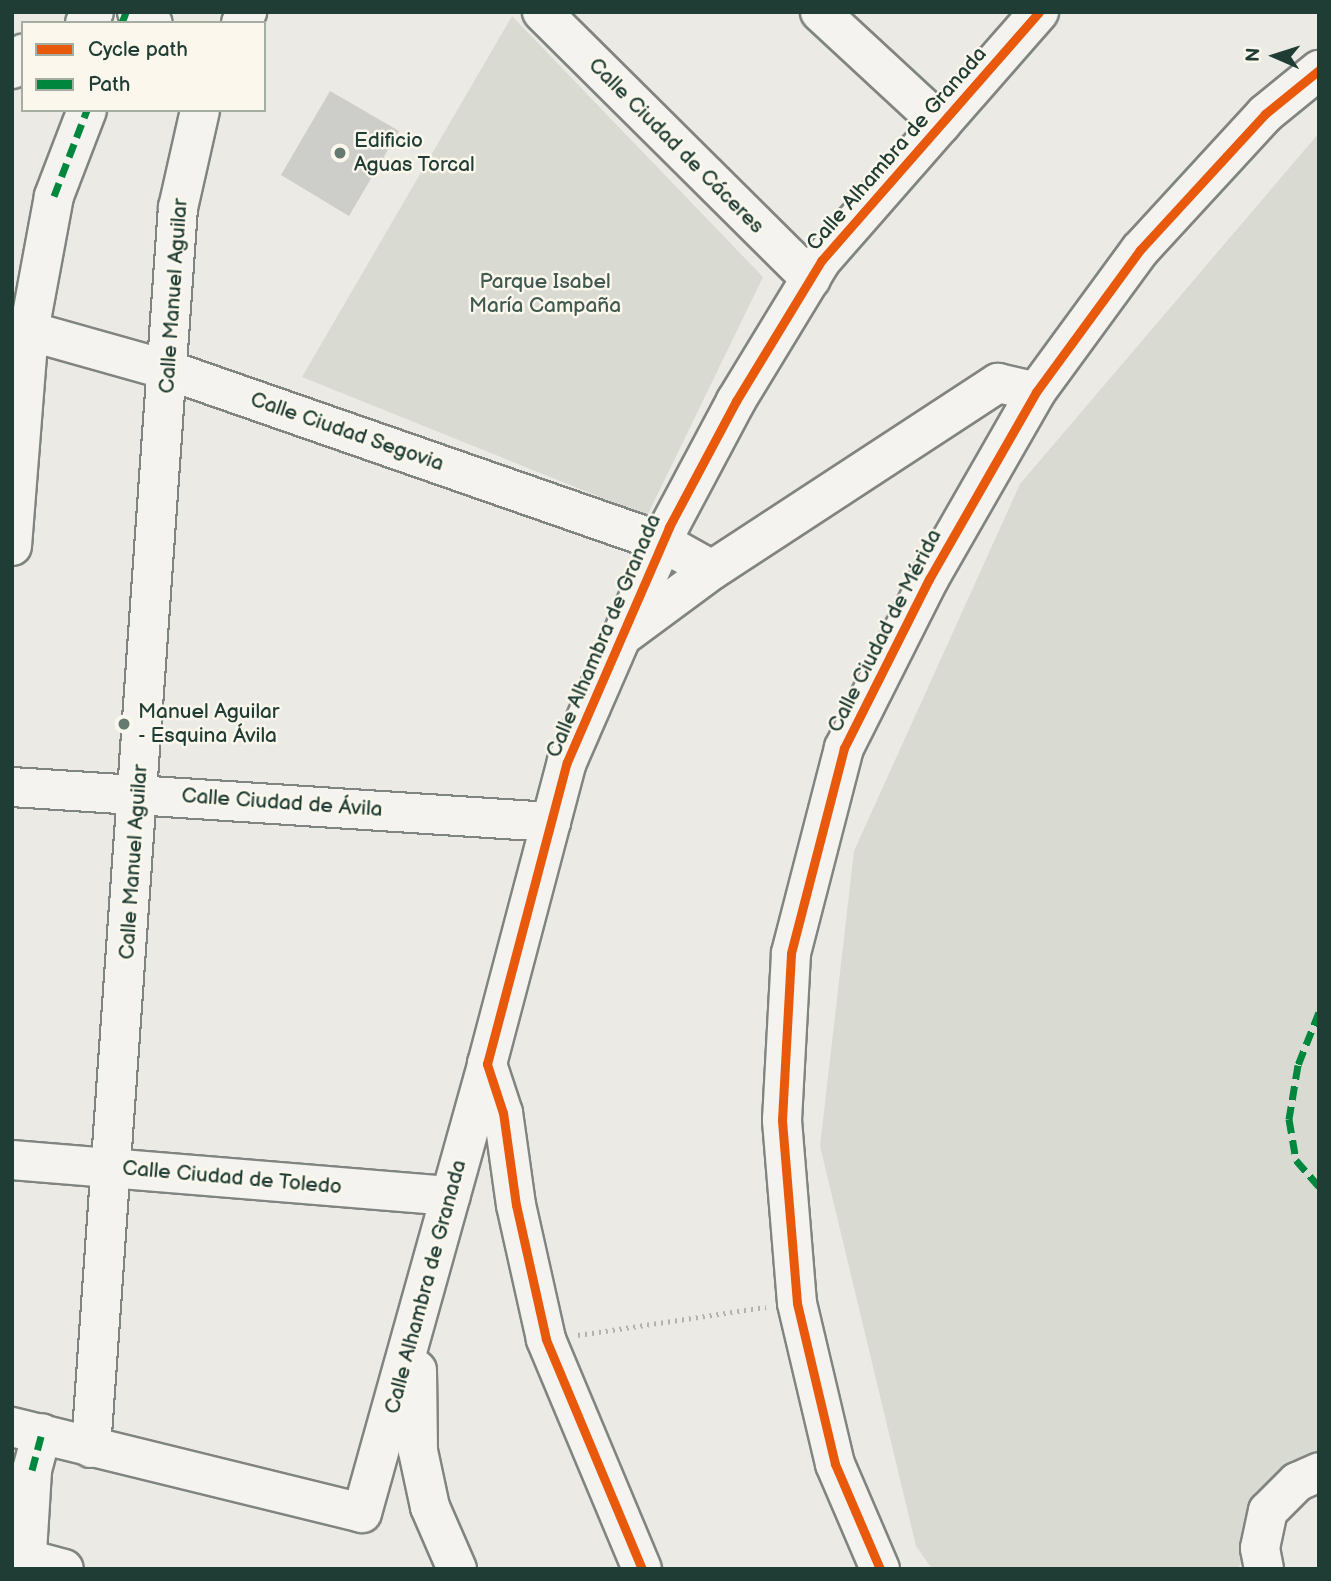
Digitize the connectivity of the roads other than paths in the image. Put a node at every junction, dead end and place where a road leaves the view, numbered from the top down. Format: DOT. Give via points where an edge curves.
graph roads {
  1 [pos="542,12"];
  2 [pos="820,12"];
  3 [pos="1040,12"];
  4 [pos="1319,69"];
  5 [pos="87,112"];
  6 [pos="200,112"];
  7 [pos="941,124"];
  8 [pos="811,279"];
  9 [pos="29,331"];
  10 [pos="168,370"];
  11 [pos="1036,393"];
  12 [pos="663,542"];
  13 [pos="12,546"];
  14 [pos="712,570"];
  15 [pos="621,638"];
  16 [pos="12,787"];
  17 [pos="139,794"];
  18 [pos="551,822"];
  19 [pos="486,1064"];
  20 [pos="12,1160"];
  21 [pos="111,1168"];
  22 [pos="451,1196"];
  23 [pos="421,1309"];
  24 [pos="27,1430"];
  25 [pos="91,1448"];
  26 [pos="1319,1472"];
  27 [pos="27,1564"];
  28 [pos="64,1569"];
  29 [pos="457,1569"];
  30 [pos="642,1569"];
  31 [pos="880,1569"];
  32 [pos="1264,1569"];
  1 -- 8 [label="street, Calle Ciudad de Cáceres"];
  2 -- 7 [label="street"];
  3 -- 7 [label="street, Calle Alhambra de Granada"];
  4 -- 11 [label="street, Calle Ciudad de Mérida" via="1265,114 1140,250"];
  5 -- 9 [label="street" via="54,196"];
  6 -- 10 [label="street, Calle Manuel Aguilar" via="178,208"];
  7 -- 8 [label="street, Calle Alhambra de Granada"];
  8 -- 12 [label="street, Calle Alhambra de Granada" via="736,401"];
  9 -- 10 [label="street, Calle Ciudad Segovia"];
  9 -- 13 [label="street"];
  10 -- 12 [label="street, Calle Ciudad Segovia"];
  10 -- 17 [label="street, Calle Manuel Aguilar"];
  11 -- 14 [label="street" via="998,383"];
  11 -- 31 [label="street, Calle Ciudad de Mérida" via="929,579 844,748 791,953 782,1120 797,1303 835,1464"];
  12 -- 14 [label="street, Calle Ciudad Segovia"];
  12 -- 15 [label="street, Calle Alhambra de Granada"];
  14 -- 15 [label="street"];
  15 -- 18 [label="street, Calle Alhambra de Granada" via="567,762"];
  16 -- 17 [label="street, Calle Ciudad de Ávila"];
  17 -- 18 [label="street, Calle Ciudad de Ávila"];
  17 -- 21 [label="street, Calle Manuel Aguilar"];
  18 -- 19 [label="street, Calle Alhambra de Granada"];
  19 -- 22 [label="street, Calle Alhambra de Granada"];
  19 -- 30 [label="street" via="503,1113 516,1205 546,1339"];
  20 -- 21 [label="street, Calle Ciudad de Toledo"];
  21 -- 22 [label="street, Calle Ciudad de Toledo"];
  21 -- 25 [label="street, Calle Manuel Aguilar"];
  22 -- 23 [label="street, Calle Alhambra de Granada"];
  23 -- 25 [label="street, Calle Alhambra de Granada" via="364,1510 353,1515"];
  23 -- 29 [label="street" via="418,1451 430,1507"];
  24 -- 25 [label="street"];
  24 -- 27 [label="street" via="32,1470"];
  26 -- 32 [label="street" via="1297,1482 1268,1511 1260,1548"];
  27 -- 28 [label="street"];
}
